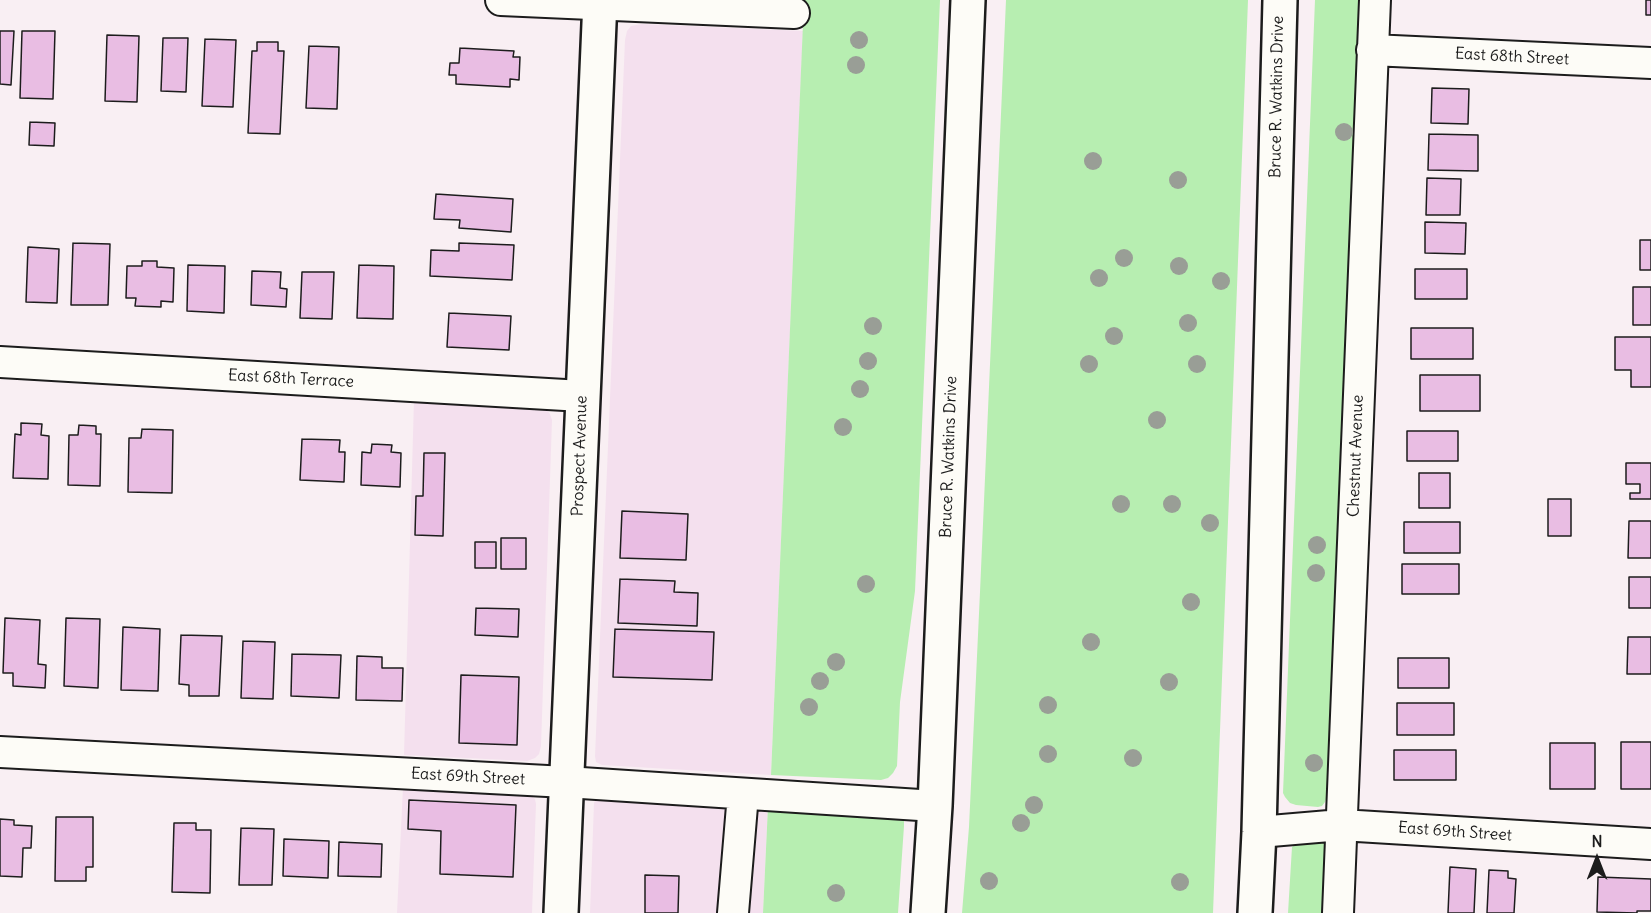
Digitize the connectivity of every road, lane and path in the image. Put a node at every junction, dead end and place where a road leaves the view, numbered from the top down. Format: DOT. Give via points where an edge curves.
graph roads {
  1 [pos="501,0"];
  2 [pos="968,0"];
  3 [pos="1280,0"];
  4 [pos="1374,0"];
  5 [pos="600,3"];
  6 [pos="794,13"];
  7 [pos="1372,50"];
  8 [pos="1651,63"];
  9 [pos="0,362"];
  10 [pos="582,396"];
  11 [pos="0,752"];
  12 [pos="566,782"];
  13 [pos="743,794"];
  14 [pos="935,806"];
  15 [pos="1341,825"];
  16 [pos="1258,832"];
  17 [pos="1651,844"];
  18 [pos="561,913"];
  19 [pos="734,913"];
  20 [pos="928,913"];
  21 [pos="1255,913"];
  22 [pos="1338,913"];
  1 -- 5 [label="street"];
  2 -- 14 [label="main road, Bruce R. Watkins Drive"];
  3 -- 16 [label="main road, Bruce R. Watkins Drive"];
  4 -- 7 [label="street, Chestnut Avenue"];
  5 -- 6 [label="street"];
  5 -- 10 [label="main road, Prospect Avenue"];
  7 -- 8 [label="street, East 68th Street"];
  7 -- 15 [label="street, Chestnut Avenue"];
  9 -- 10 [label="street, East 68th Terrace"];
  10 -- 12 [label="main road, Prospect Avenue"];
  11 -- 12 [label="street, East 69th Street"];
  12 -- 13 [label="street, East 69th Street"];
  12 -- 18 [label="main road, Prospect Avenue"];
  13 -- 14 [label="street, East 69th Street"];
  13 -- 19 [label="street"];
  14 -- 20 [label="main road, Bruce R. Watkins Drive"];
  15 -- 16 [label="street, East 69th Street"];
  15 -- 17 [label="street, East 69th Street"];
  15 -- 22 [label="street, Chestnut Avenue"];
  16 -- 21 [label="main road, Bruce R. Watkins Drive"];
}
